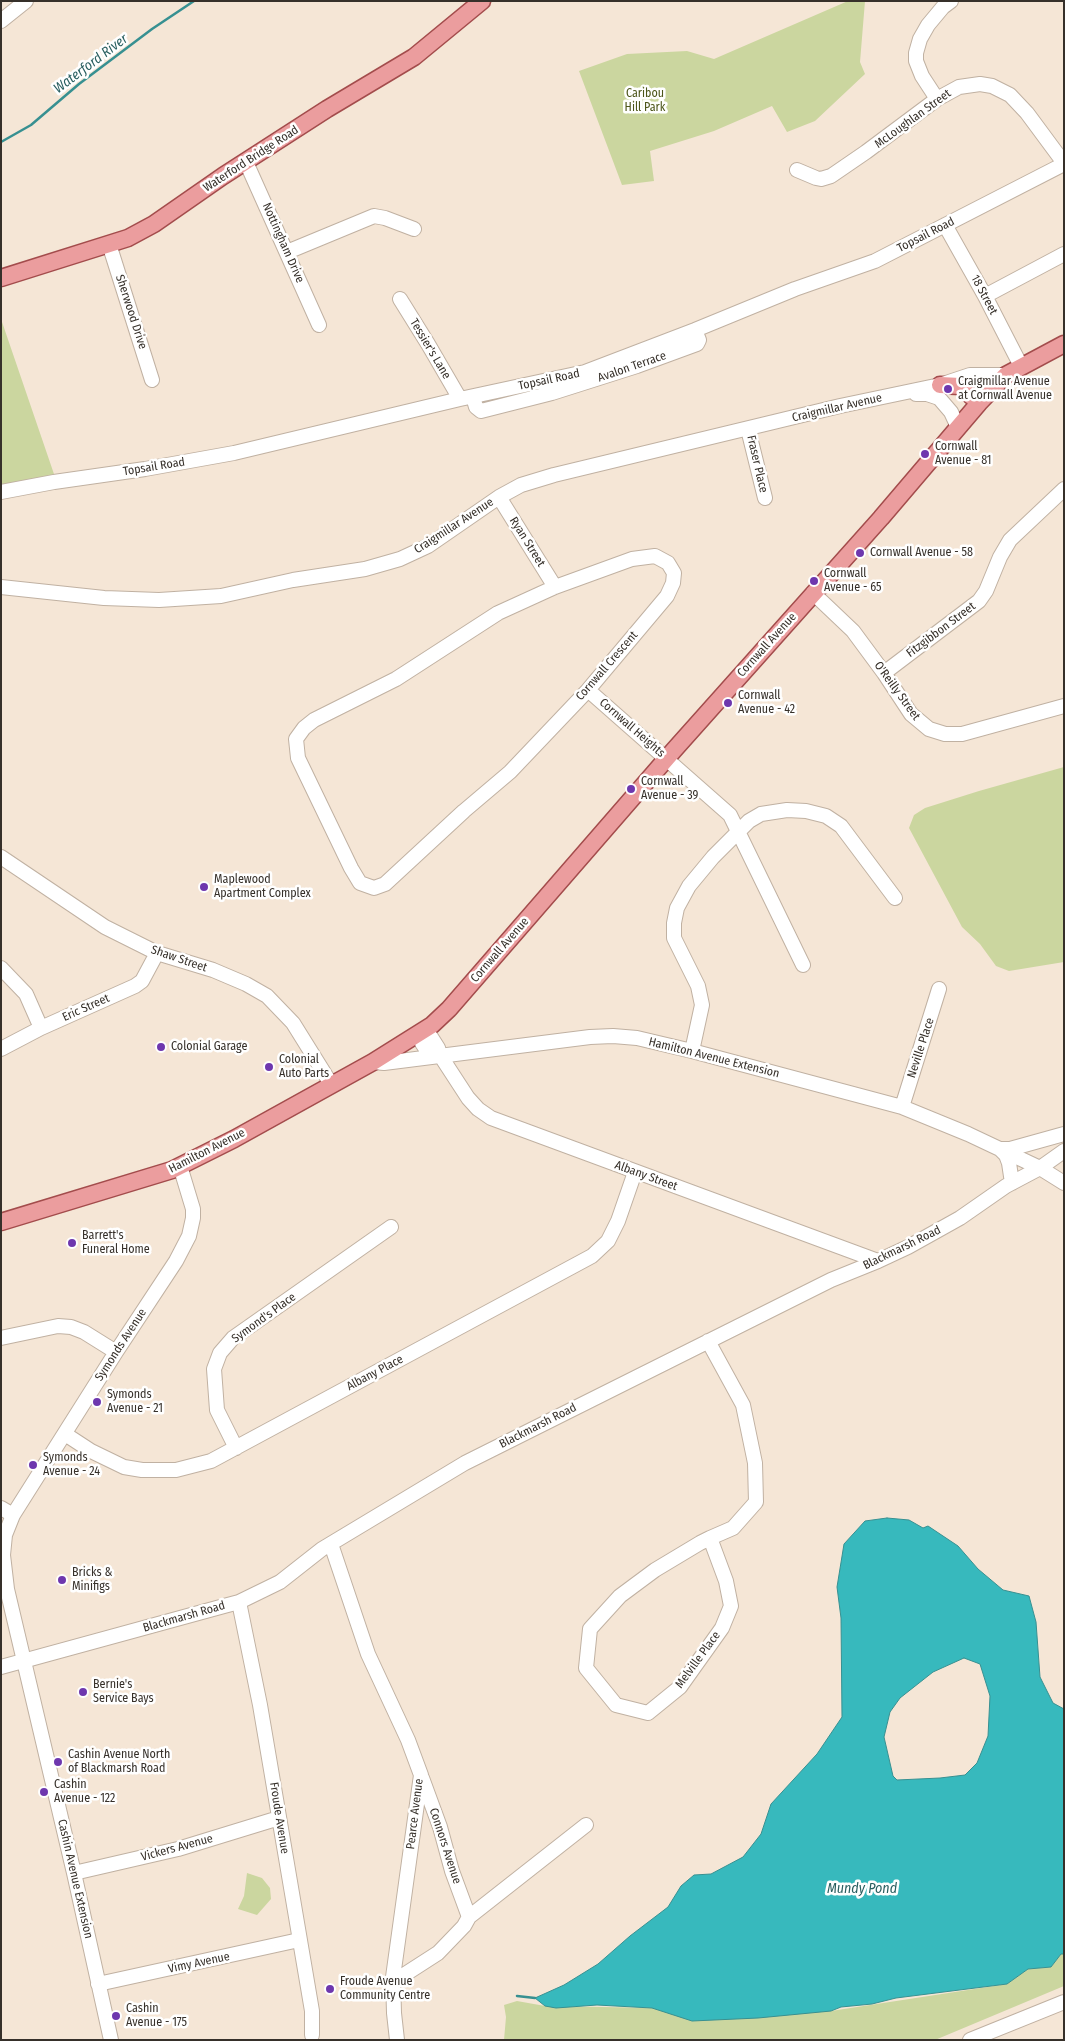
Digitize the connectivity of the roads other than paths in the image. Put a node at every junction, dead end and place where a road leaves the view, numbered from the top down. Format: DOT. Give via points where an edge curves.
graph roads {
  1 [pos="26,1"];
  2 [pos="482,1"];
  3 [pos="951,1"];
  4 [pos="1,21"];
  5 [pos="937,99"];
  6 [pos="246,162"];
  7 [pos="1064,163"];
  8 [pos="797,170"];
  9 [pos="945,225"];
  10 [pos="414,230"];
  11 [pos="109,244"];
  12 [pos="287,252"];
  13 [pos="1064,254"];
  14 [pos="1,278"];
  15 [pos="985,296"];
  16 [pos="400,300"];
  17 [pos="319,325"];
  18 [pos="695,330"];
  19 [pos="1064,344"];
  20 [pos="1021,366"];
  21 [pos="1006,375"];
  22 [pos="152,380"];
  23 [pos="940,385"];
  24 [pos="897,395"];
  25 [pos="466,398"];
  26 [pos="979,403"];
  27 [pos="958,427"];
  28 [pos="748,429"];
  29 [pos="1064,489"];
  30 [pos="1,492"];
  31 [pos="499,497"];
  32 [pos="765,498"];
  33 [pos="1,587"];
  34 [pos="555,587"];
  35 [pos="813,593"];
  36 [pos="884,673"];
  37 [pos="588,690"];
  38 [pos="1064,706"];
  39 [pos="666,759"];
  40 [pos="738,830"];
  41 [pos="1,857"];
  42 [pos="894,898"];
  43 [pos="157,953"];
  44 [pos="804,965"];
  45 [pos="1,968"];
  46 [pos="940,989"];
  47 [pos="41,1028"];
  48 [pos="421,1033"];
  49 [pos="1,1049"];
  50 [pos="692,1051"];
  51 [pos="440,1055"];
  52 [pos="374,1062"];
  53 [pos="331,1084"];
  54 [pos="902,1107"];
  55 [pos="1064,1134"];
  56 [pos="999,1149"];
  57 [pos="1064,1150"];
  58 [pos="180,1166"];
  59 [pos="1040,1168"];
  60 [pos="635,1172"];
  61 [pos="1012,1183"];
  62 [pos="1064,1183"];
  63 [pos="1,1222"];
  64 [pos="391,1227"];
  65 [pos="878,1262"];
  66 [pos="1,1338"];
  67 [pos="708,1341"];
  68 [pos="116,1352"];
  69 [pos="64,1434"];
  70 [pos="236,1448"];
  71 [pos="7,1512"];
  72 [pos="710,1538"];
  73 [pos="330,1544"];
  74 [pos="239,1602"];
  75 [pos="24,1660"];
  76 [pos="1,1668"];
  77 [pos="421,1775"];
  78 [pos="279,1818"];
  79 [pos="586,1825"];
  80 [pos="74,1873"];
  81 [pos="469,1917"];
  82 [pos="299,1940"];
  83 [pos="393,1982"];
  84 [pos="98,1984"];
  85 [pos="1064,2002"];
  86 [pos="312,2035"];
  87 [pos="111,2040"];
  88 [pos="397,2040"];
  89 [pos="970,2040"];
  1 -- 4 [label="street"];
  2 -- 6 [label="main road, Waterford Bridge Road" via="414,57"];
  3 -- 5 [label="street" via="928,25 916,53 922,76"];
  5 -- 7 [label="street, McLoughlan Street" via="970,85 992,86 1001,90 1027,113"];
  5 -- 8 [label="street, McLoughlan Street" via="831,176 820,179"];
  6 -- 11 [label="main road, Waterford Bridge Road" via="154,224"];
  6 -- 12 [label="street, Nottingham Drive"];
  7 -- 9 [label="street, Topsail Road"];
  9 -- 15 [label="street, 18 Street"];
  9 -- 18 [label="street, Topsail Road" via="875,261 794,289"];
  10 -- 12 [label="street" via="374,216"];
  11 -- 14 [label="main road, Waterford Bridge Road"];
  11 -- 22 [label="street, Sherwood Drive"];
  12 -- 17 [label="street, Nottingham Drive"];
  13 -- 15 [label="street"];
  15 -- 20 [label="street, 18 Street"];
  16 -- 25 [label="street, Tessier's Lane"];
  18 -- 25 [label="street, Avalon Terrace" via="698,344 552,393 481,410"];
  19 -- 20 [label="main road, Cornwall Avenue"];
  20 -- 21 [label="main road, Cornwall Avenue"];
  21 -- 23 [label="street, Craigmillar Avenue" via="970,375"];
  21 -- 26 [label="main road, Cornwall Avenue"];
  23 -- 24 [label="street, Craigmillar Avenue"];
  23 -- 26 [label="main road" via="960,386"];
  24 -- 27 [label="street, Craigmillar Avenue" via="923,394 939,398"];
  24 -- 28 [label="street, Craigmillar Avenue"];
  25 -- 30 [label="street, Topsail Road" via="234,453"];
  26 -- 27 [label="main road, Cornwall Avenue"];
  27 -- 35 [label="main road, Cornwall Avenue"];
  28 -- 31 [label="street, Craigmillar Avenue" via="554,475 521,485"];
  28 -- 32 [label="street, Fraser Place"];
  29 -- 36 [label="street, Fitzgibbon Street" via="1010,540 979,601"];
  31 -- 33 [label="street, Craigmillar Avenue" via="428,546 400,559 365,569 221,596 158,600"];
  31 -- 34 [label="street, Ryan Street"];
  34 -- 37 [label="street, Cornwall Crescent" via="644,557 660,558 674,573 667,596"];
  34 -- 37 [label="street, Cornwall Crescent" via="498,613 404,674 314,720 300,733 296,744 298,758 360,883 374,888 385,884 510,772"];
  35 -- 36 [label="street, O'Reilly Street" via="847,626"];
  35 -- 39 [label="main road, Cornwall Avenue"];
  36 -- 38 [label="street, O'Reilly Street" via="916,720 945,734 970,732"];
  37 -- 39 [label="street, Cornwall Heights"];
  39 -- 40 [label="street, Cornwall Heights" via="719,804"];
  39 -- 48 [label="main road, Cornwall Avenue" via="449,1009"];
  40 -- 42 [label="street" via="761,814 774,811 797,810 826,816 841,826"];
  40 -- 44 [label="street, Cornwall Heights"];
  40 -- 50 [label="street" via="689,886 675,916 674,938 698,986 702,1006"];
  41 -- 43 [label="street, Shaw Street" via="105,927"];
  43 -- 47 [label="street, Eric Street" via="142,981 135,986"];
  43 -- 53 [label="street, Shaw Street" via="213,970 267,996 293,1023"];
  45 -- 47 [label="street" via="26,994"];
  46 -- 54 [label="street, Neville Place"];
  47 -- 49 [label="street, Eric Street"];
  48 -- 51 [label="street, Albany Street" via="431,1037"];
  48 -- 52 [label="main road, Cornwall Avenue"];
  50 -- 51 [label="street, Hamilton Avenue Extension" via="637,1038 613,1036"];
  50 -- 54 [label="street, Hamilton Avenue Extension"];
  51 -- 52 [label="street, Hamilton Avenue Extension"];
  51 -- 60 [label="street, Albany Street" via="468,1098 490,1118"];
  52 -- 53 [label="main road, Hamilton Avenue"];
  53 -- 58 [label="main road, Hamilton Avenue"];
  54 -- 56 [label="street, Hamilton Avenue Extension"];
  55 -- 56 [label="street"];
  56 -- 59 [label="street, Hamilton Avenue Extension"];
  56 -- 61 [label="street" via="1006,1155"];
  57 -- 59 [label="street, Blackmarsh Road"];
  58 -- 63 [label="main road, Hamilton Avenue"];
  58 -- 68 [label="street, Symonds Avenue" via="193,1209 189,1236"];
  59 -- 61 [label="street, Blackmarsh Road"];
  59 -- 62 [label="street, Hamilton Avenue Extension"];
  60 -- 65 [label="street, Albany Street"];
  60 -- 70 [label="street, Albany Place" via="615,1228 608,1241 592,1256"];
  61 -- 65 [label="street, Blackmarsh Road" via="960,1218"];
  64 -- 70 [label="street, Symond's Place" via="233,1338 220,1353 214,1369 217,1410"];
  65 -- 67 [label="street, Blackmarsh Road" via="832,1280"];
  66 -- 68 [label="street" via="64,1326 84,1332"];
  67 -- 72 [label="street, Melville Place" via="743,1405 755,1463 756,1502 732,1528"];
  67 -- 73 [label="street, Blackmarsh Road" via="465,1462"];
  68 -- 69 [label="street, Symonds Avenue"];
  69 -- 70 [label="street, Albany Place" via="108,1460 142,1470 192,1467"];
  69 -- 71 [label="street, Symonds Avenue"];
  71 -- 75 [label="street, Symonds Avenue" via="3,1566"];
  72 -- 72 [label="street, Melville Place" via="655,1570 620,1596 590,1629 586,1668 616,1705 648,1713 680,1687 722,1628 731,1606 726,1581"];
  73 -- 74 [label="street, Blackmarsh Road" via="280,1582"];
  73 -- 77 [label="street, Pearce Avenue" via="368,1654"];
  74 -- 75 [label="street, Blackmarsh Road"];
  74 -- 78 [label="street, Froude Avenue"];
  75 -- 76 [label="street, Blackmarsh Road"];
  75 -- 80 [label="street, Cashin Avenue Extension"];
  77 -- 81 [label="street, Connors Avenue"];
  77 -- 83 [label="street, Pearce Avenue"];
  78 -- 80 [label="street, Vickers Avenue" via="178,1849"];
  78 -- 82 [label="street, Froude Avenue"];
  79 -- 81 [label="street"];
  80 -- 84 [label="street, Cashin Avenue Extension"];
  81 -- 83 [label="street" via="438,1953"];
  82 -- 84 [label="street, Vimy Avenue"];
  82 -- 86 [label="street, Froude Avenue" via="312,2011"];
  83 -- 88 [label="street, Pearce Avenue"];
  84 -- 87 [label="street, Cashin Avenue Extension"];
  85 -- 89 [label="street"];
}
